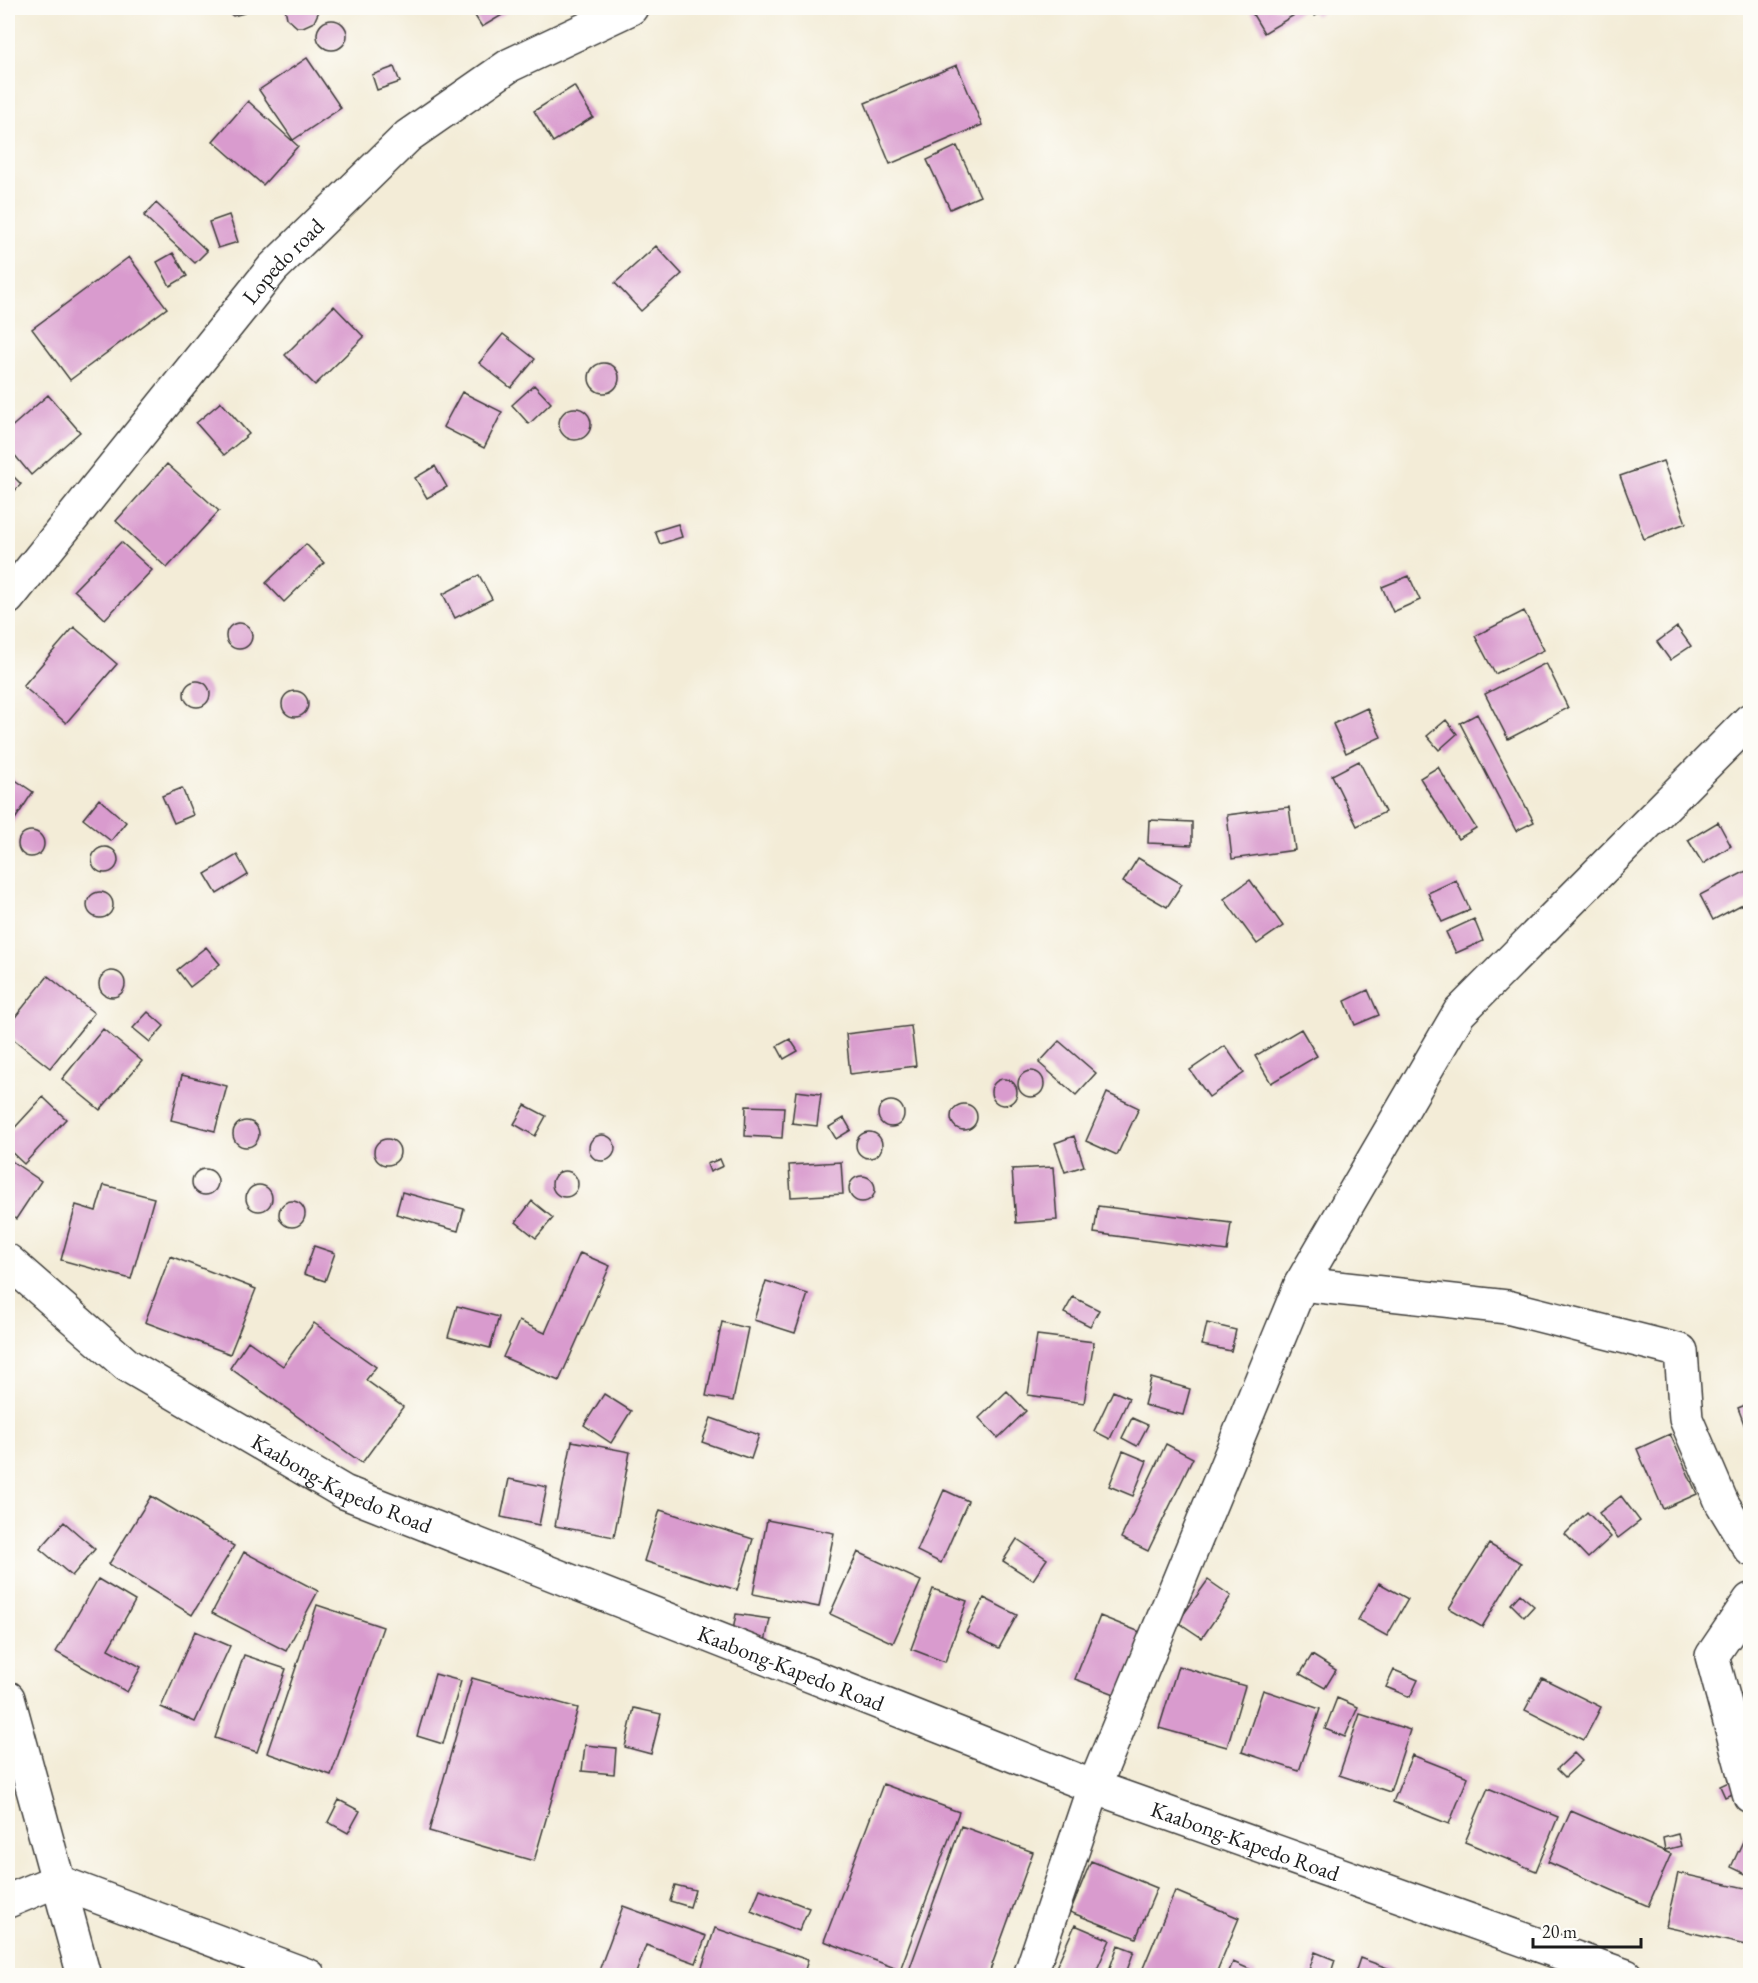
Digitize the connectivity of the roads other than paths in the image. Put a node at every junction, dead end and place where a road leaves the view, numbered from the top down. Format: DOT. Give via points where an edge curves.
graph roads {
  1 [pos="631,8"];
  2 [pos="8,598"];
  3 [pos="1750,720"];
  4 [pos="8,1261"];
  5 [pos="1301,1284"];
  6 [pos="1750,1549"];
  7 [pos="1750,1600"];
  8 [pos="8,1698"];
  9 [pos="1094,1787"];
  10 [pos="1750,1796"];
  11 [pos="56,1881"];
  12 [pos="8,1901"];
  13 [pos="84,1976"];
  14 [pos="309,1976"];
  15 [pos="1030,1976"];
  16 [pos="1626,1976"];
  1 -- 2 [label="street, Lopedo road" via="510,65 408,136 273,268"];
  3 -- 5 [label="street" via="1459,1013"];
  4 -- 9 [label="street, Kaabong-Kapedo Road" via="127,1365 344,1492"];
  5 -- 6 [label="street" via="1507,1307 1682,1351 1686,1419 1722,1503"];
  5 -- 9 [label="street"];
  7 -- 10 [label="street" via="1712,1656"];
  8 -- 11 [label="street"];
  9 -- 15 [label="street"];
  9 -- 16 [label="street, Kaabong-Kapedo Road"];
  11 -- 12 [label="street"];
  11 -- 13 [label="street"];
  11 -- 14 [label="street"];
}
